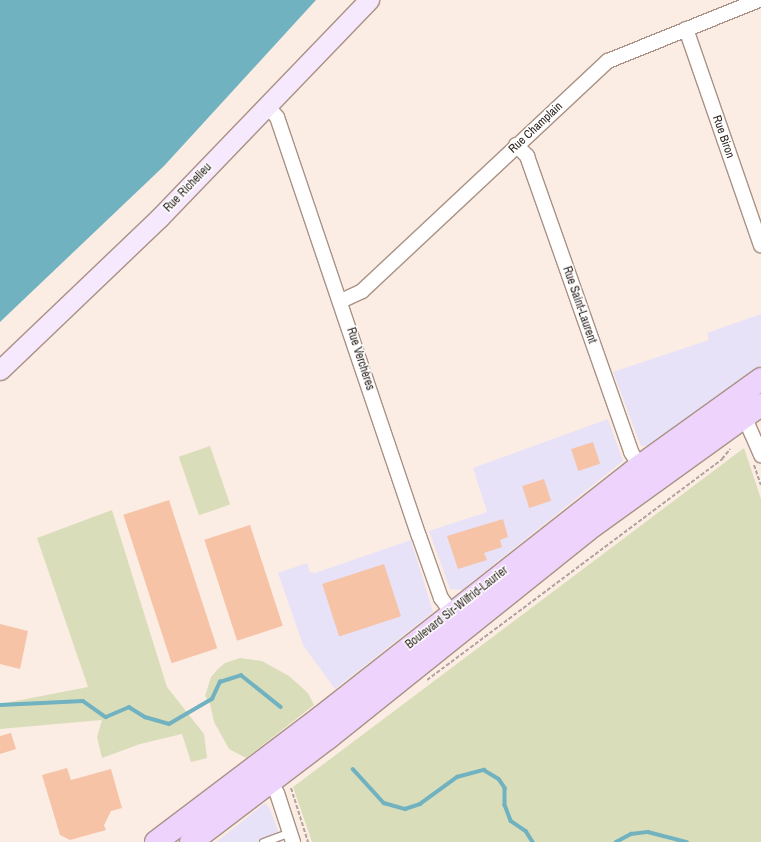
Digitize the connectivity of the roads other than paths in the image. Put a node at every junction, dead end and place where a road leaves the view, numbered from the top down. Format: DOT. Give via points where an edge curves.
graph roads {
  1 [pos="369,0"];
  2 [pos="759,0"];
  3 [pos="686,29"];
  4 [pos="267,106"];
  5 [pos="516,146"];
  6 [pos="761,245"];
  7 [pos="341,301"];
  8 [pos="0,370"];
  9 [pos="761,379"];
  10 [pos="753,410"];
  11 [pos="761,455"];
  12 [pos="640,466"];
  13 [pos="451,612"];
  14 [pos="273,777"];
  15 [pos="292,837"];
  16 [pos="156,842"];
  17 [pos="191,842"];
  18 [pos="263,842"];
  1 -- 4 [label="main road, Rue Richelieu"];
  2 -- 3 [label="street, Rue Champlain"];
  3 -- 5 [label="street, Rue Champlain" via="608,61"];
  3 -- 6 [label="street, Rue Biron"];
  4 -- 7 [label="street, Rue Verchères" via="277,117"];
  4 -- 8 [label="main road, Rue Richelieu" via="159,218"];
  5 -- 7 [label="street, Rue Champlain" via="362,290"];
  5 -- 12 [label="street, Rue Saint-Laurent" via="527,156 631,452"];
  7 -- 13 [label="street, Rue Verchères" via="441,598"];
  9 -- 12 [label="main road, Boulevard Sir-Wilfrid-Laurier"];
  10 -- 11 [label="street"];
  10 -- 14 [label="main road, Boulevard Sir-Wilfrid-Laurier" via="586,531"];
  12 -- 13 [label="main road, Boulevard Sir-Wilfrid-Laurier"];
  13 -- 14 [label="main road, Boulevard Sir-Wilfrid-Laurier"];
  14 -- 15 [label="street"];
  14 -- 16 [label="main road, Boulevard Sir-Wilfrid-Laurier"];
  14 -- 17 [label="main road, Boulevard Sir-Wilfrid-Laurier"];
  15 -- 18 [label="lane"];
}
